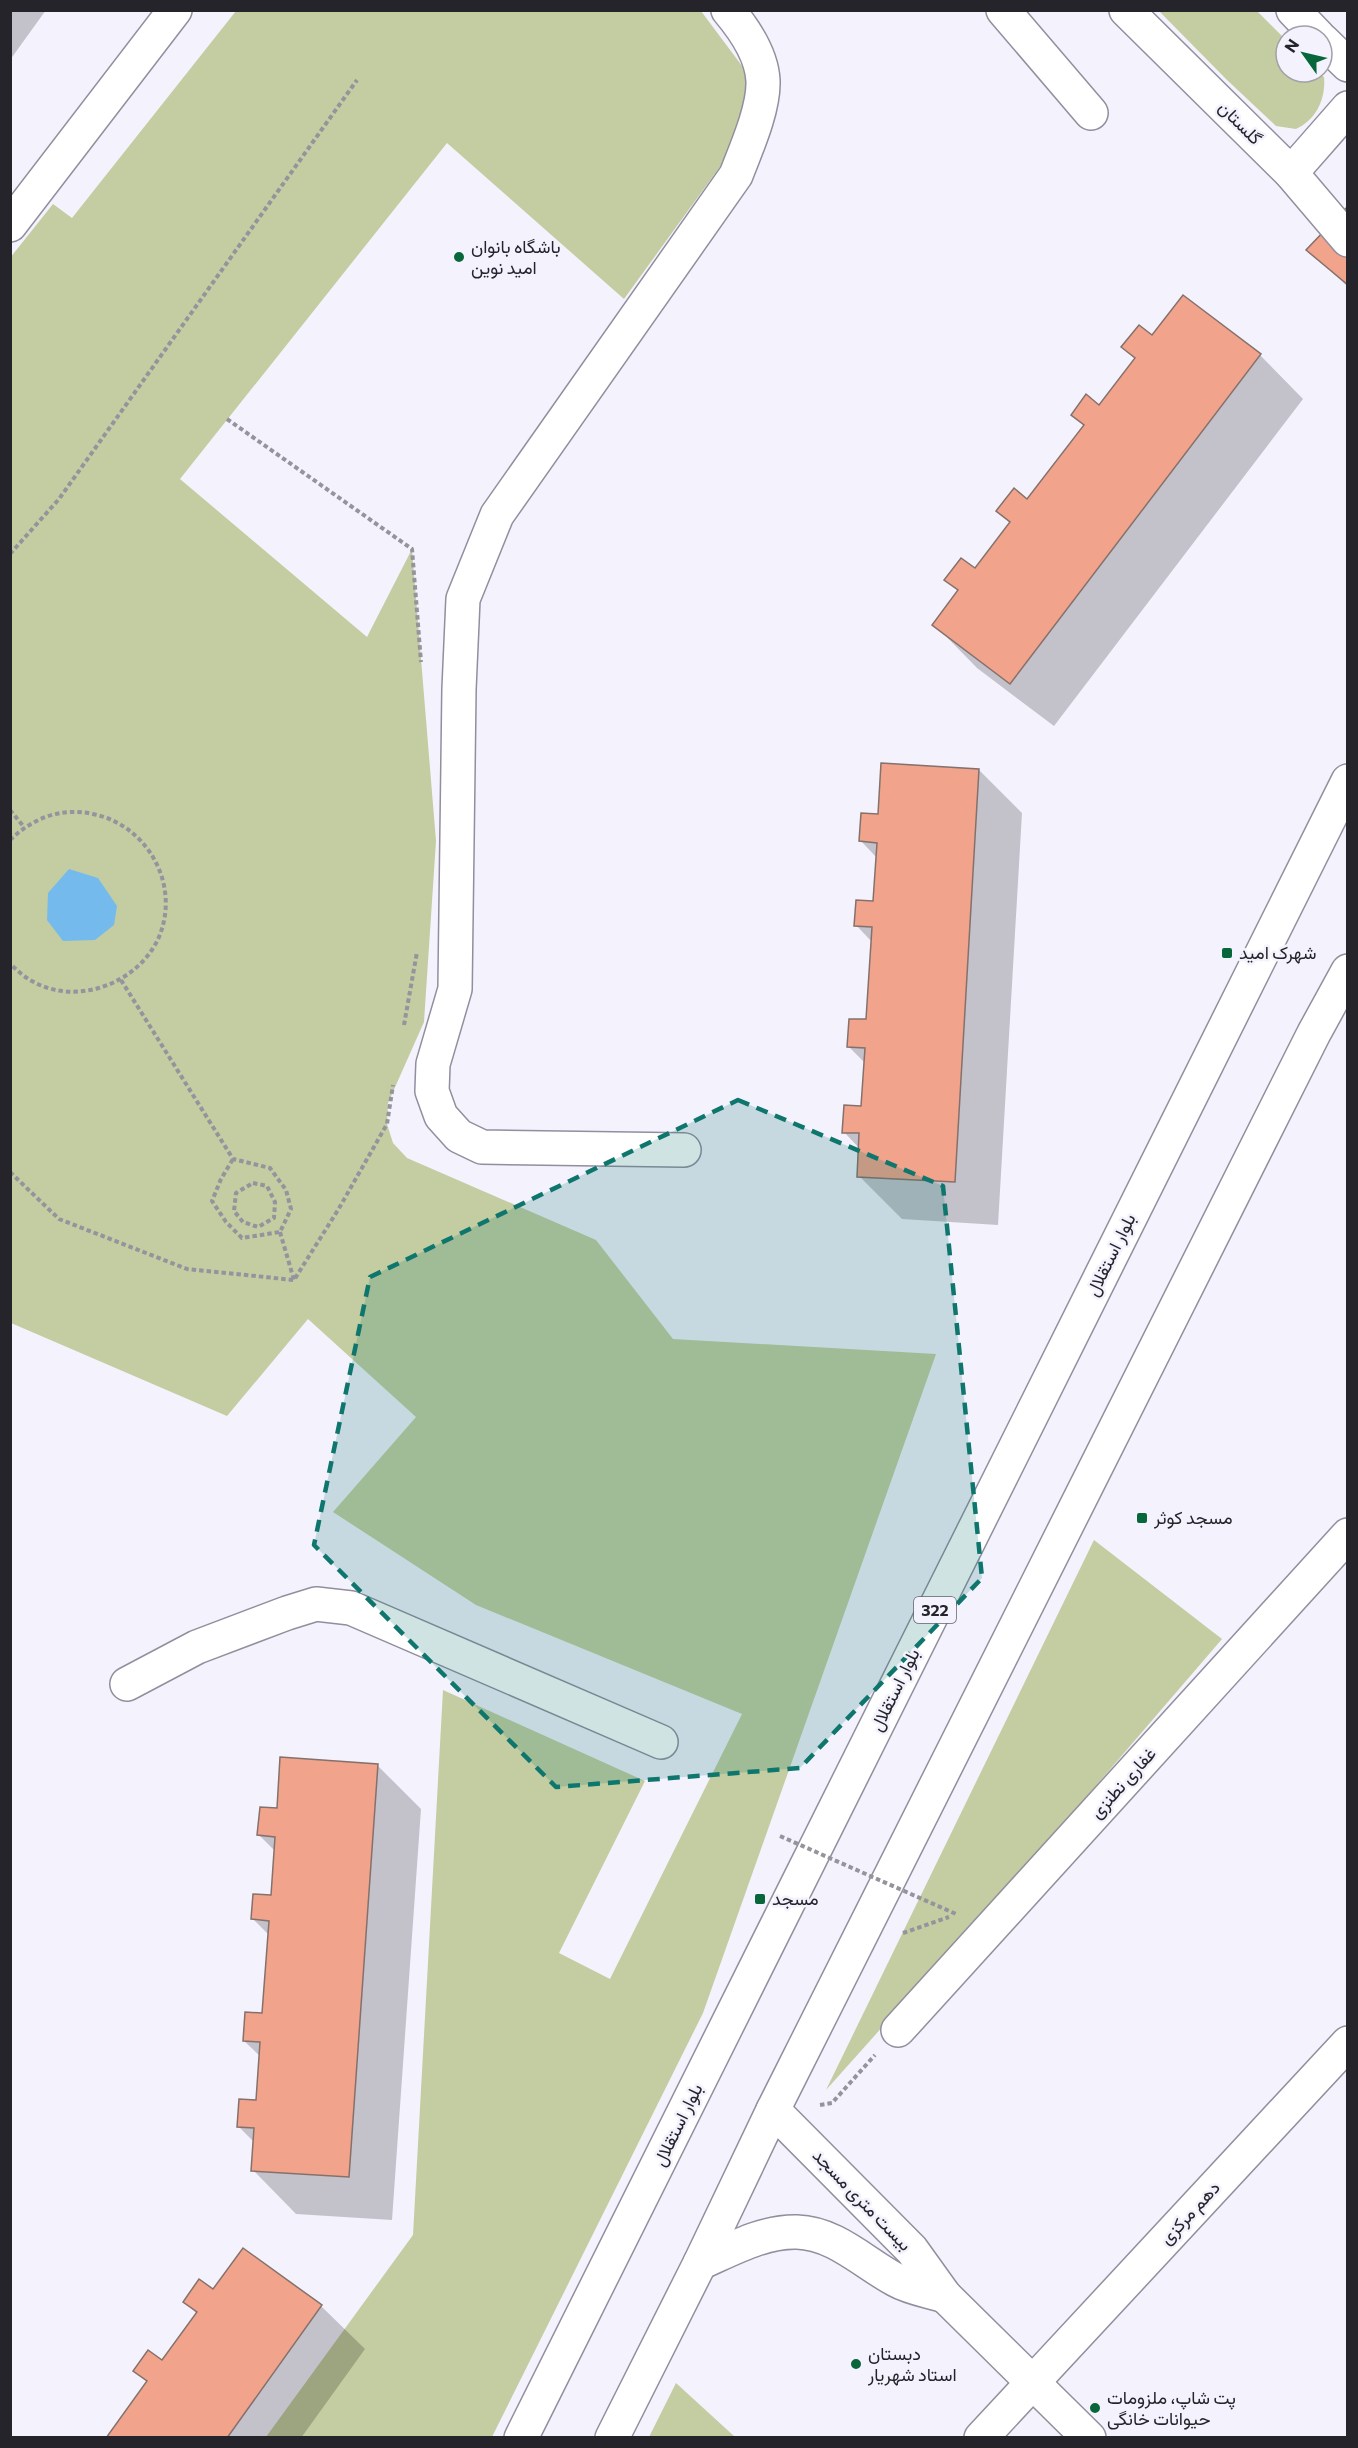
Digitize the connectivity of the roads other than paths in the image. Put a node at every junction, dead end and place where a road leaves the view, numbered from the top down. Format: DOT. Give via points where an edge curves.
graph roads {
  1 [pos="175,10"];
  2 [pos="728,10"];
  3 [pos="1003,10"];
  4 [pos="1126,10"];
  5 [pos="1293,10"];
  6 [pos="1306,24"];
  7 [pos="1334,52"];
  8 [pos="1347,65"];
  9 [pos="1347,108"];
  10 [pos="1092,113"];
  11 [pos="1291,173"];
  12 [pos="10,225"];
  13 [pos="1347,240"];
  14 [pos="1347,781"];
  15 [pos="1347,971"];
  16 [pos="684,1150"];
  17 [pos="1347,1535"];
  18 [pos="127,1684"];
  19 [pos="662,1742"];
  20 [pos="897,2030"];
  21 [pos="1347,2043"];
  22 [pos="773,2110"];
  23 [pos="700,2263"];
  24 [pos="945,2296"];
  25 [pos="1032,2382"];
  26 [pos="521,2438"];
  27 [pos="612,2438"];
  28 [pos="981,2438"];
  29 [pos="1089,2438"];
  1 -- 12 [label="main road"];
  2 -- 16 [label="main road" via="754,47 763,81 755,126 736,175 497,515 463,599 455,989 433,1064 432,1091 441,1116 459,1136 482,1147"];
  3 -- 10 [label="main road"];
  4 -- 11 [label="main road, گلستان"];
  5 -- 6 [label="main road"];
  7 -- 8 [label="main road"];
  9 -- 11 [label="main road"];
  11 -- 13 [label="main road, گلستان"];
  14 -- 26 [label="main road, بلوار استقلال / 322"];
  15 -- 22 [label="main road"];
  17 -- 20 [label="main road, غفاری نطنزی"];
  18 -- 19 [label="main road" via="197,1647 316,1604 351,1608"];
  21 -- 25 [label="main road, دهم مرکزی"];
  22 -- 23 [label="main road"];
  22 -- 24 [label="main road, بیست متری مسجد" via="912,2250"];
  23 -- 24 [label="main road, بیست متری مسجد" via="757,2238 797,2232 825,2238 897,2280"];
  23 -- 27 [label="main road"];
  24 -- 25 [label="main road, بیست متری مسجد"];
  25 -- 28 [label="main road, دهم مرکزی"];
  25 -- 29 [label="main road, بیست متری مسجد"];
}
